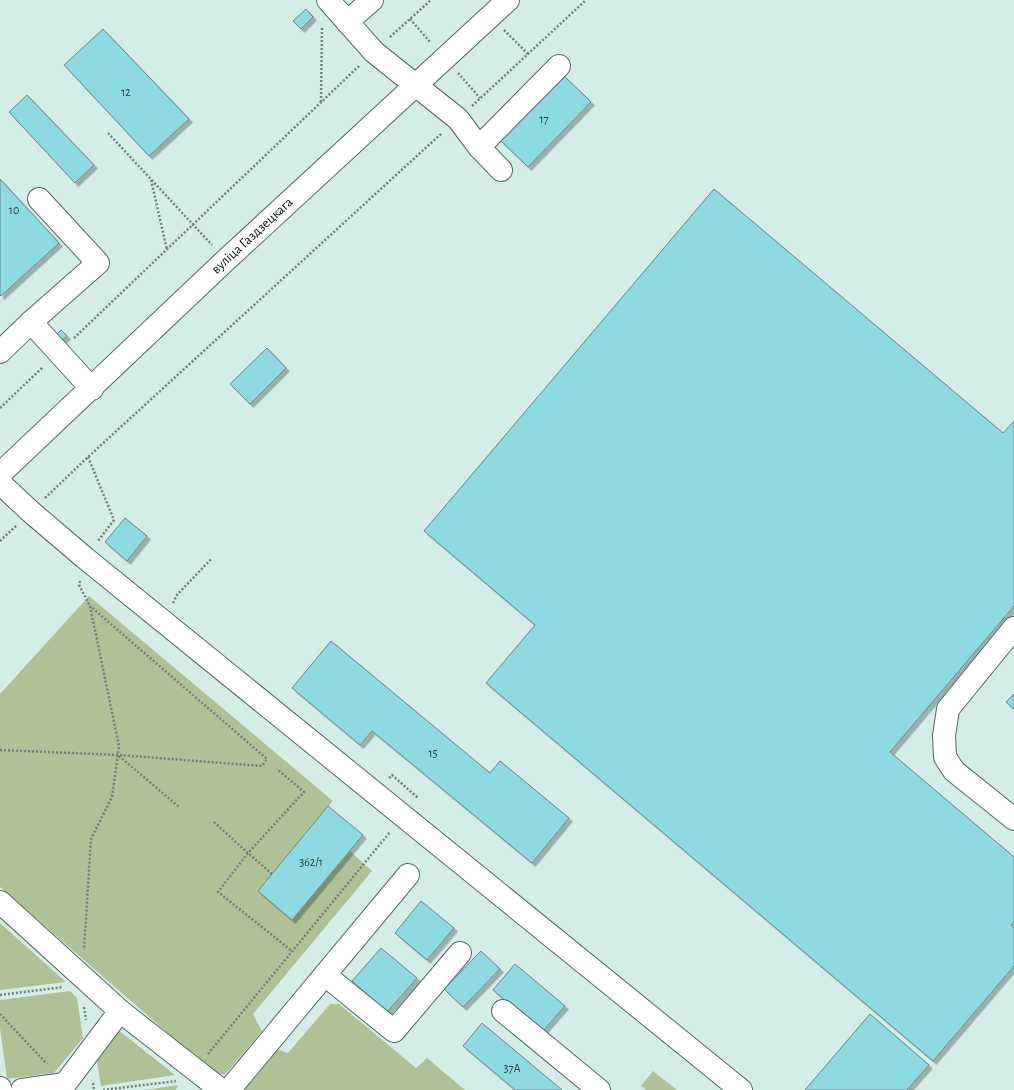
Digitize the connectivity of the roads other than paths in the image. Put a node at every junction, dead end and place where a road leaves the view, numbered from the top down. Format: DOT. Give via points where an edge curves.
graph roads {
  1 [pos="328,0"];
  2 [pos="372,0"];
  3 [pos="508,0"];
  4 [pos="347,22"];
  5 [pos="559,66"];
  6 [pos="416,86"];
  7 [pos="479,147"];
  8 [pos="501,170"];
  9 [pos="39,199"];
  10 [pos="31,322"];
  11 [pos="0,352"];
  12 [pos="92,388"];
  13 [pos="0,474"];
  14 [pos="0,483"];
  15 [pos="1014,628"];
  16 [pos="1014,819"];
  17 [pos="408,875"];
  18 [pos="0,902"];
  19 [pos="460,953"];
  20 [pos="325,975"];
  21 [pos="120,1011"];
  22 [pos="503,1011"];
  23 [pos="22,1090"];
  24 [pos="220,1090"];
  25 [pos="229,1090"];
  26 [pos="600,1090"];
  27 [pos="741,1090"];
  1 -- 4 [label="street"];
  2 -- 4 [label="street"];
  3 -- 6 [label="street, вуліца Газдзецкага"];
  4 -- 6 [label="street" via="374,52"];
  5 -- 7 [label="street"];
  6 -- 7 [label="street" via="458,119"];
  6 -- 12 [label="street, вуліца Газдзецкага" via="226,260"];
  7 -- 8 [label="street"];
  9 -- 10 [label="street" via="98,263"];
  10 -- 11 [label="street"];
  10 -- 12 [label="street"];
  12 -- 13 [label="street, вуліца Газдзецкага"];
  14 -- 27 [label="street" via="85,558"];
  15 -- 16 [label="street" via="948,709 944,736 945,756 954,771"];
  17 -- 20 [label="street"];
  18 -- 21 [label="street" via="74,982"];
  19 -- 20 [label="street" via="394,1031"];
  20 -- 25 [label="street"];
  21 -- 23 [label="street" via="65,1084"];
  21 -- 24 [label="street"];
  22 -- 26 [label="street"];
}
